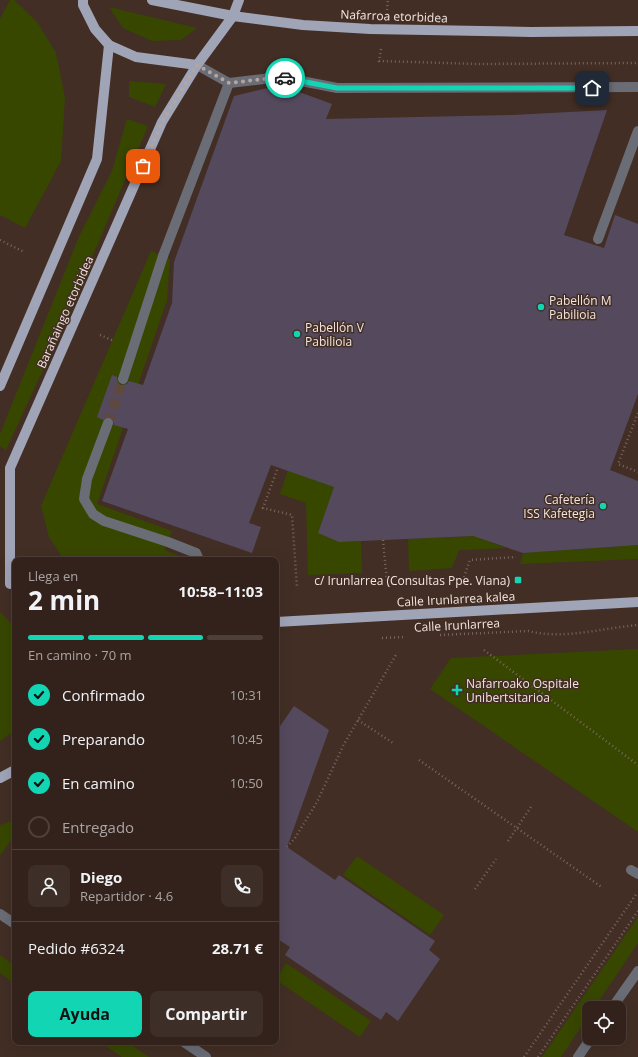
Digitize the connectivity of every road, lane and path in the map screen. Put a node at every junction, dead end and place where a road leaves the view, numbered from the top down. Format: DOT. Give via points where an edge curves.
graph roads {
  1 [pos="83,0"];
  2 [pos="152,0"];
  3 [pos="239,0"];
  4 [pos="233,16"];
  5 [pos="638,31"];
  6 [pos="109,45"];
  7 [pos="379,61"];
  8 [pos="638,63"];
  9 [pos="197,65"];
  10 [pos="229,83"];
  11 [pos="638,87"];
  12 [pos="638,131"];
  13 [pos="598,239"];
  14 [pos="0,240"];
  15 [pos="24,252"];
  16 [pos="123,379"];
  17 [pos="0,386"];
  18 [pos="638,412"];
  19 [pos="108,423"];
  20 [pos="277,470"];
  21 [pos="638,472"];
  22 [pos="383,540"];
  23 [pos="198,557"];
  24 [pos="516,557"];
  25 [pos="464,577"];
  26 [pos="0,579"];
  27 [pos="387,582"];
  28 [pos="12,586"];
  29 [pos="297,587"];
  30 [pos="638,602"];
  31 [pos="279,622"];
  32 [pos="638,625"];
  33 [pos="438,635"];
  34 [pos="410,636"];
  35 [pos="381,638"];
  36 [pos="484,650"];
  37 [pos="397,653"];
  38 [pos="358,720"];
  39 [pos="393,743"];
  40 [pos="419,760"];
  41 [pos="638,765"];
  42 [pos="12,772"];
  43 [pos="0,778"];
  44 [pos="531,807"];
  45 [pos="516,828"];
  46 [pos="508,841"];
  47 [pos="287,847"];
  48 [pos="496,859"];
  49 [pos="603,888"];
  50 [pos="475,889"];
  51 [pos="638,890"];
  52 [pos="638,911"];
  53 [pos="0,914"];
  54 [pos="12,922"];
  55 [pos="638,970"];
  56 [pos="617,1001"];
  57 [pos="188,1045"];
  58 [pos="586,1045"];
  59 [pos="206,1057"];
  60 [pos="524,1057"];
  61 [pos="538,1057"];
  62 [pos="578,1057"];
  1 -- 6 [label="main road" via="95,29"];
  2 -- 4 [label="main road, Nafarroa etorbidea"];
  3 -- 4 [label="main road, Barañaingo etorbidea"];
  4 -- 5 [label="main road, Nafarroa etorbidea" via="303,25 384,30"];
  4 -- 9 [label="main road, Barañaingo etorbidea"];
  6 -- 9 [label="main road" via="136,57"];
  6 -- 17 [label="main road" via="97,160"];
  7 -- 8 [label="path" via="478,64"];
  9 -- 10 [label="street"];
  9 -- 28 [label="main road, Barañaingo etorbidea" via="162,122 10,468"];
  10 -- 11 [label="street" via="281,77 337,88"];
  10 -- 16 [label="street, bridge" via="163,256"];
  12 -- 13 [label="street"];
  14 -- 15 [label="path"];
  18 -- 21 [label="path" via="618,464"];
  19 -- 23 [label="street" via="87,479 84,499 92,514 104,521 168,542"];
  20 -- 29 [label="path" via="263,508 292,515"];
  22 -- 27 [label="path"];
  24 -- 25 [label="path" via="470,560"];
  26 -- 28 [label="main road"];
  30 -- 31 [label="main road, Calle Irunlarrea kalea"];
  32 -- 33 [label="path, Calle Irunlarrea" via="603,631 542,635 528,632"];
  34 -- 35 [label="path, Calle Irunlarrea"];
  36 -- 41 [label="path"];
  37 -- 38 [label="path"];
  38 -- 39 [label="path"];
  38 -- 47 [label="path" via="317,802"];
  40 -- 45 [label="path"];
  42 -- 43 [label="main road"];
  44 -- 45 [label="path"];
  45 -- 46 [label="path"];
  45 -- 49 [label="path"];
  48 -- 50 [label="path"];
  51 -- 60 [label="path"];
  52 -- 61 [label="path"];
  53 -- 54 [label="street"];
  55 -- 56 [label="street"];
  57 -- 59 [label="street"];
  58 -- 62 [label="street"];
}
